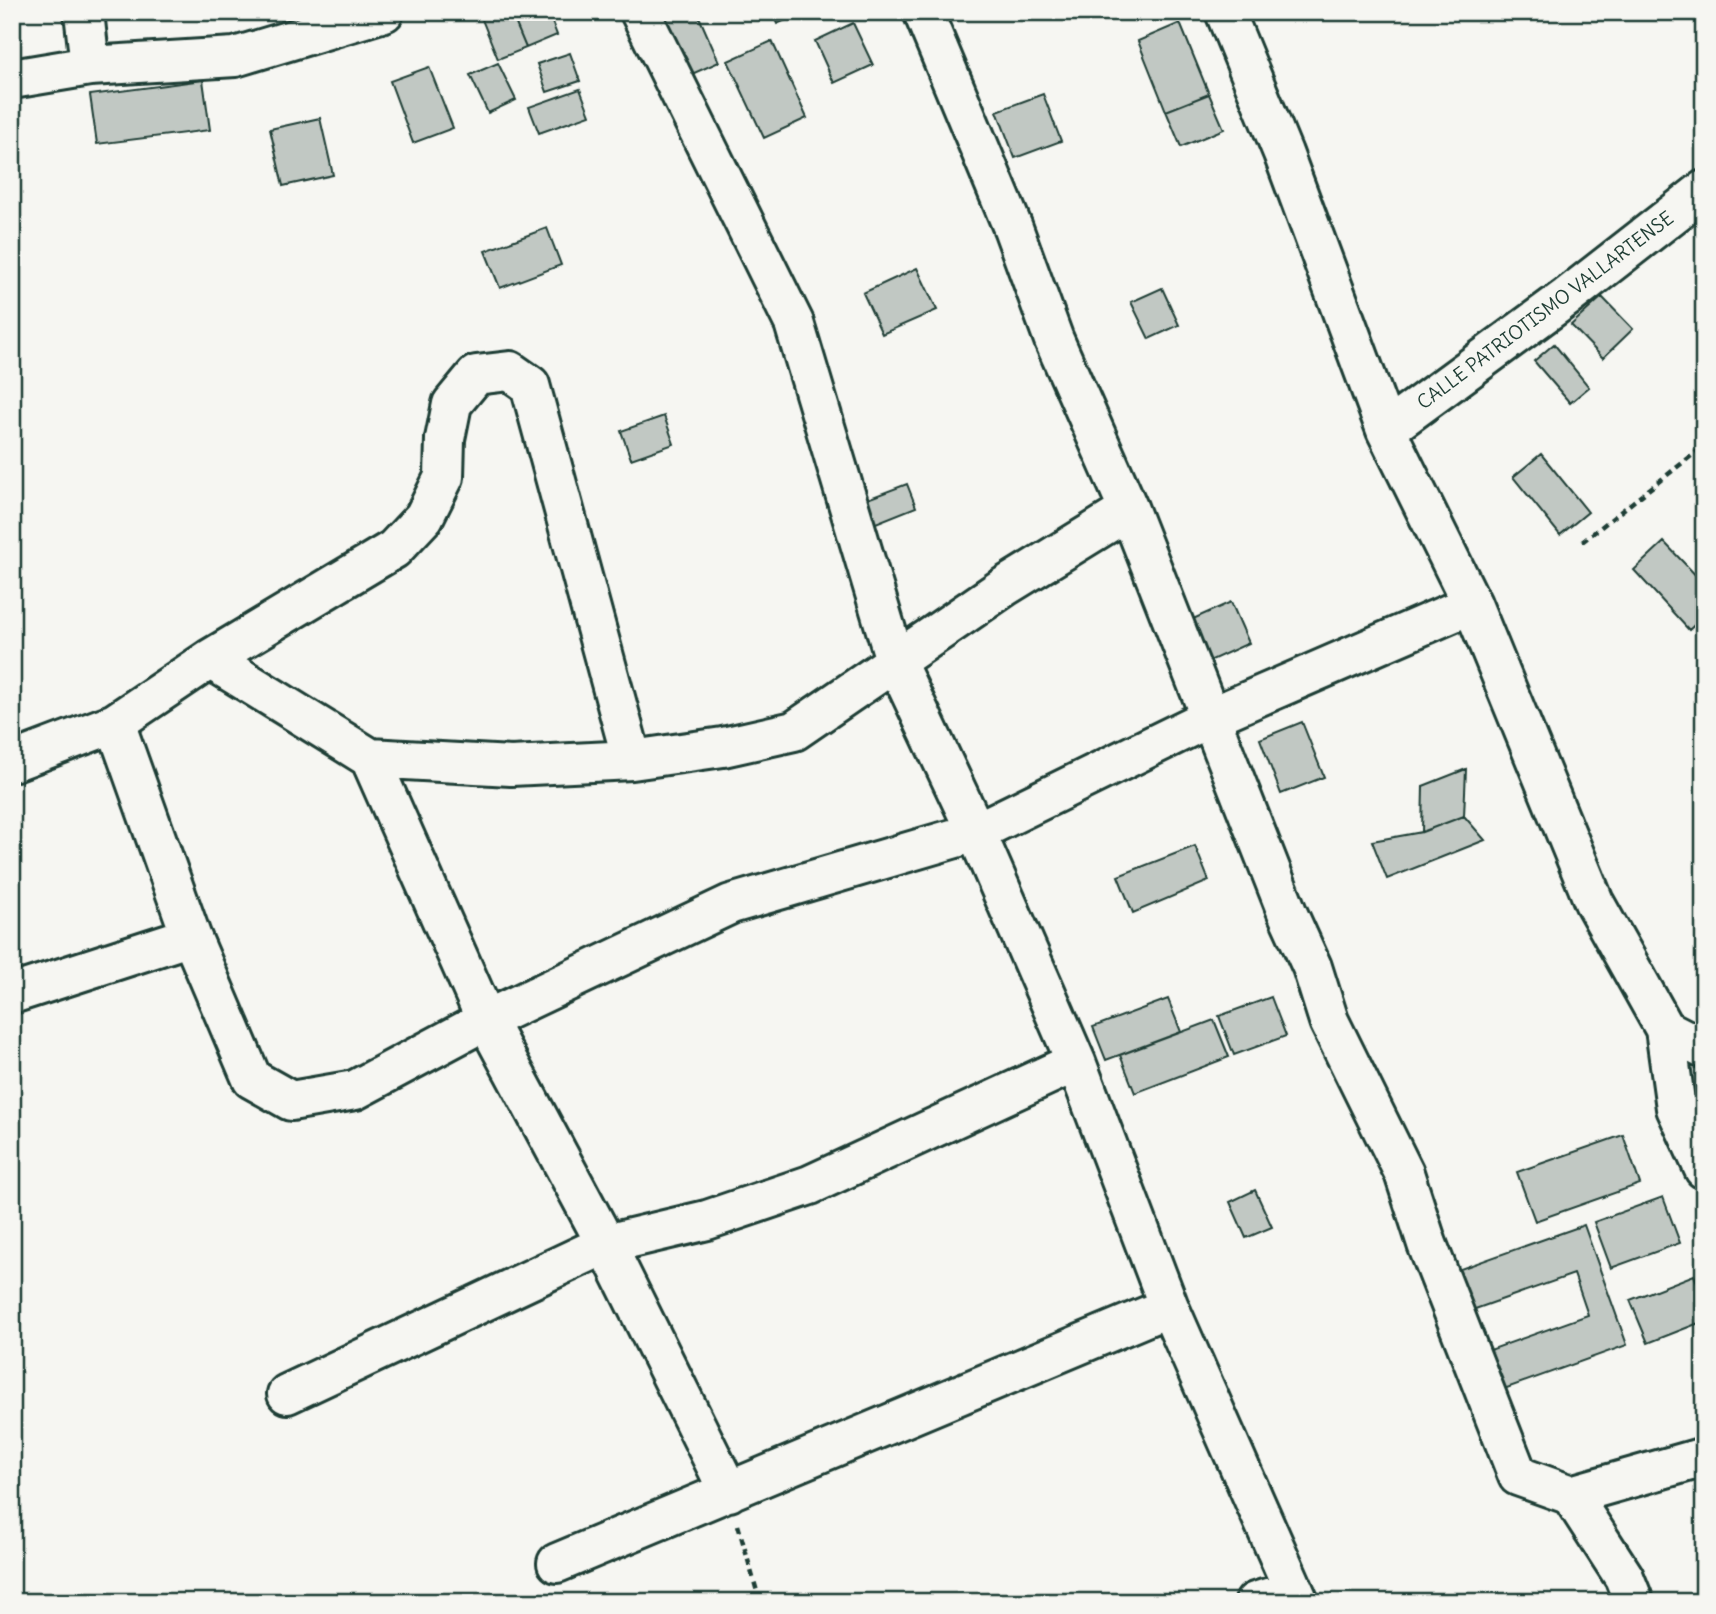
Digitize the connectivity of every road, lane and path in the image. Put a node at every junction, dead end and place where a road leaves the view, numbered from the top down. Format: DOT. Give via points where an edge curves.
graph roads {
  1 [pos="84,12"];
  2 [pos="640,12"];
  3 [pos="923,12"];
  4 [pos="1225,12"];
  5 [pos="363,16"];
  6 [pos="90,65"];
  7 [pos="12,79"];
  8 [pos="1704,190"];
  9 [pos="1386,430"];
  10 [pos="1704,446"];
  11 [pos="1129,510"];
  12 [pos="1582,542"];
  13 [pos="1472,604"];
  14 [pos="210,659"];
  15 [pos="895,660"];
  16 [pos="1211,717"];
  17 [pos="115,723"];
  18 [pos="370,758"];
  19 [pos="632,760"];
  20 [pos="12,762"];
  21 [pos="976,832"];
  22 [pos="191,936"];
  23 [pos="12,994"];
  24 [pos="486,1020"];
  25 [pos="1665,1029"];
  26 [pos="1704,1049"];
  27 [pos="1076,1062"];
  28 [pos="1704,1169"];
  29 [pos="606,1244"];
  30 [pos="1169,1307"];
  31 [pos="286,1394"];
  32 [pos="1704,1457"];
  33 [pos="729,1492"];
  34 [pos="1571,1495"];
  35 [pos="557,1563"];
  36 [pos="1296,1596"];
  37 [pos="760,1602"];
  38 [pos="1255,1602"];
  39 [pos="1634,1602"];
  1 -- 6 [label="street"];
  2 -- 15 [label="street" via="794,323"];
  3 -- 11 [label="street" via="1054,340"];
  4 -- 9 [label="street"];
  5 -- 6 [label="street" via="235,57"];
  6 -- 7 [label="street"];
  8 -- 9 [label="street, CALLE PATRIOTISMO VALLARTENSE"];
  9 -- 13 [label="street"];
  10 -- 12 [label="path"];
  11 -- 15 [label="street"];
  11 -- 16 [label="street"];
  13 -- 16 [label="street"];
  13 -- 25 [label="street" via="1594,902"];
  14 -- 17 [label="street"];
  14 -- 18 [label="street"];
  14 -- 19 [label="street" via="394,549 424,517 444,477 445,439 453,404 476,375 510,371 530,385"];
  15 -- 19 [label="street" via="794,731"];
  15 -- 21 [label="street"];
  16 -- 21 [label="street"];
  16 -- 34 [label="street" via="1312,967 1329,1021 1404,1173 1518,1476"];
  17 -- 20 [label="street"];
  17 -- 22 [label="street"];
  18 -- 19 [label="street" via="511,766"];
  18 -- 24 [label="street"];
  21 -- 24 [label="street" via="731,904"];
  21 -- 27 [label="street"];
  22 -- 23 [label="street"];
  22 -- 24 [label="street" via="253,1079 291,1101 355,1090"];
  24 -- 29 [label="street"];
  25 -- 26 [label="street"];
  25 -- 28 [label="street" via="1676,1108"];
  27 -- 29 [label="street" via="810,1185 707,1220"];
  27 -- 30 [label="street"];
  29 -- 31 [label="street"];
  29 -- 33 [label="street"];
  30 -- 33 [label="street"];
  30 -- 36 [label="street"];
  32 -- 34 [label="street"];
  33 -- 35 [label="street"];
  33 -- 37 [label="path"];
  34 -- 39 [label="street" via="1624,1577"];
  36 -- 38 [label="street"];
}
